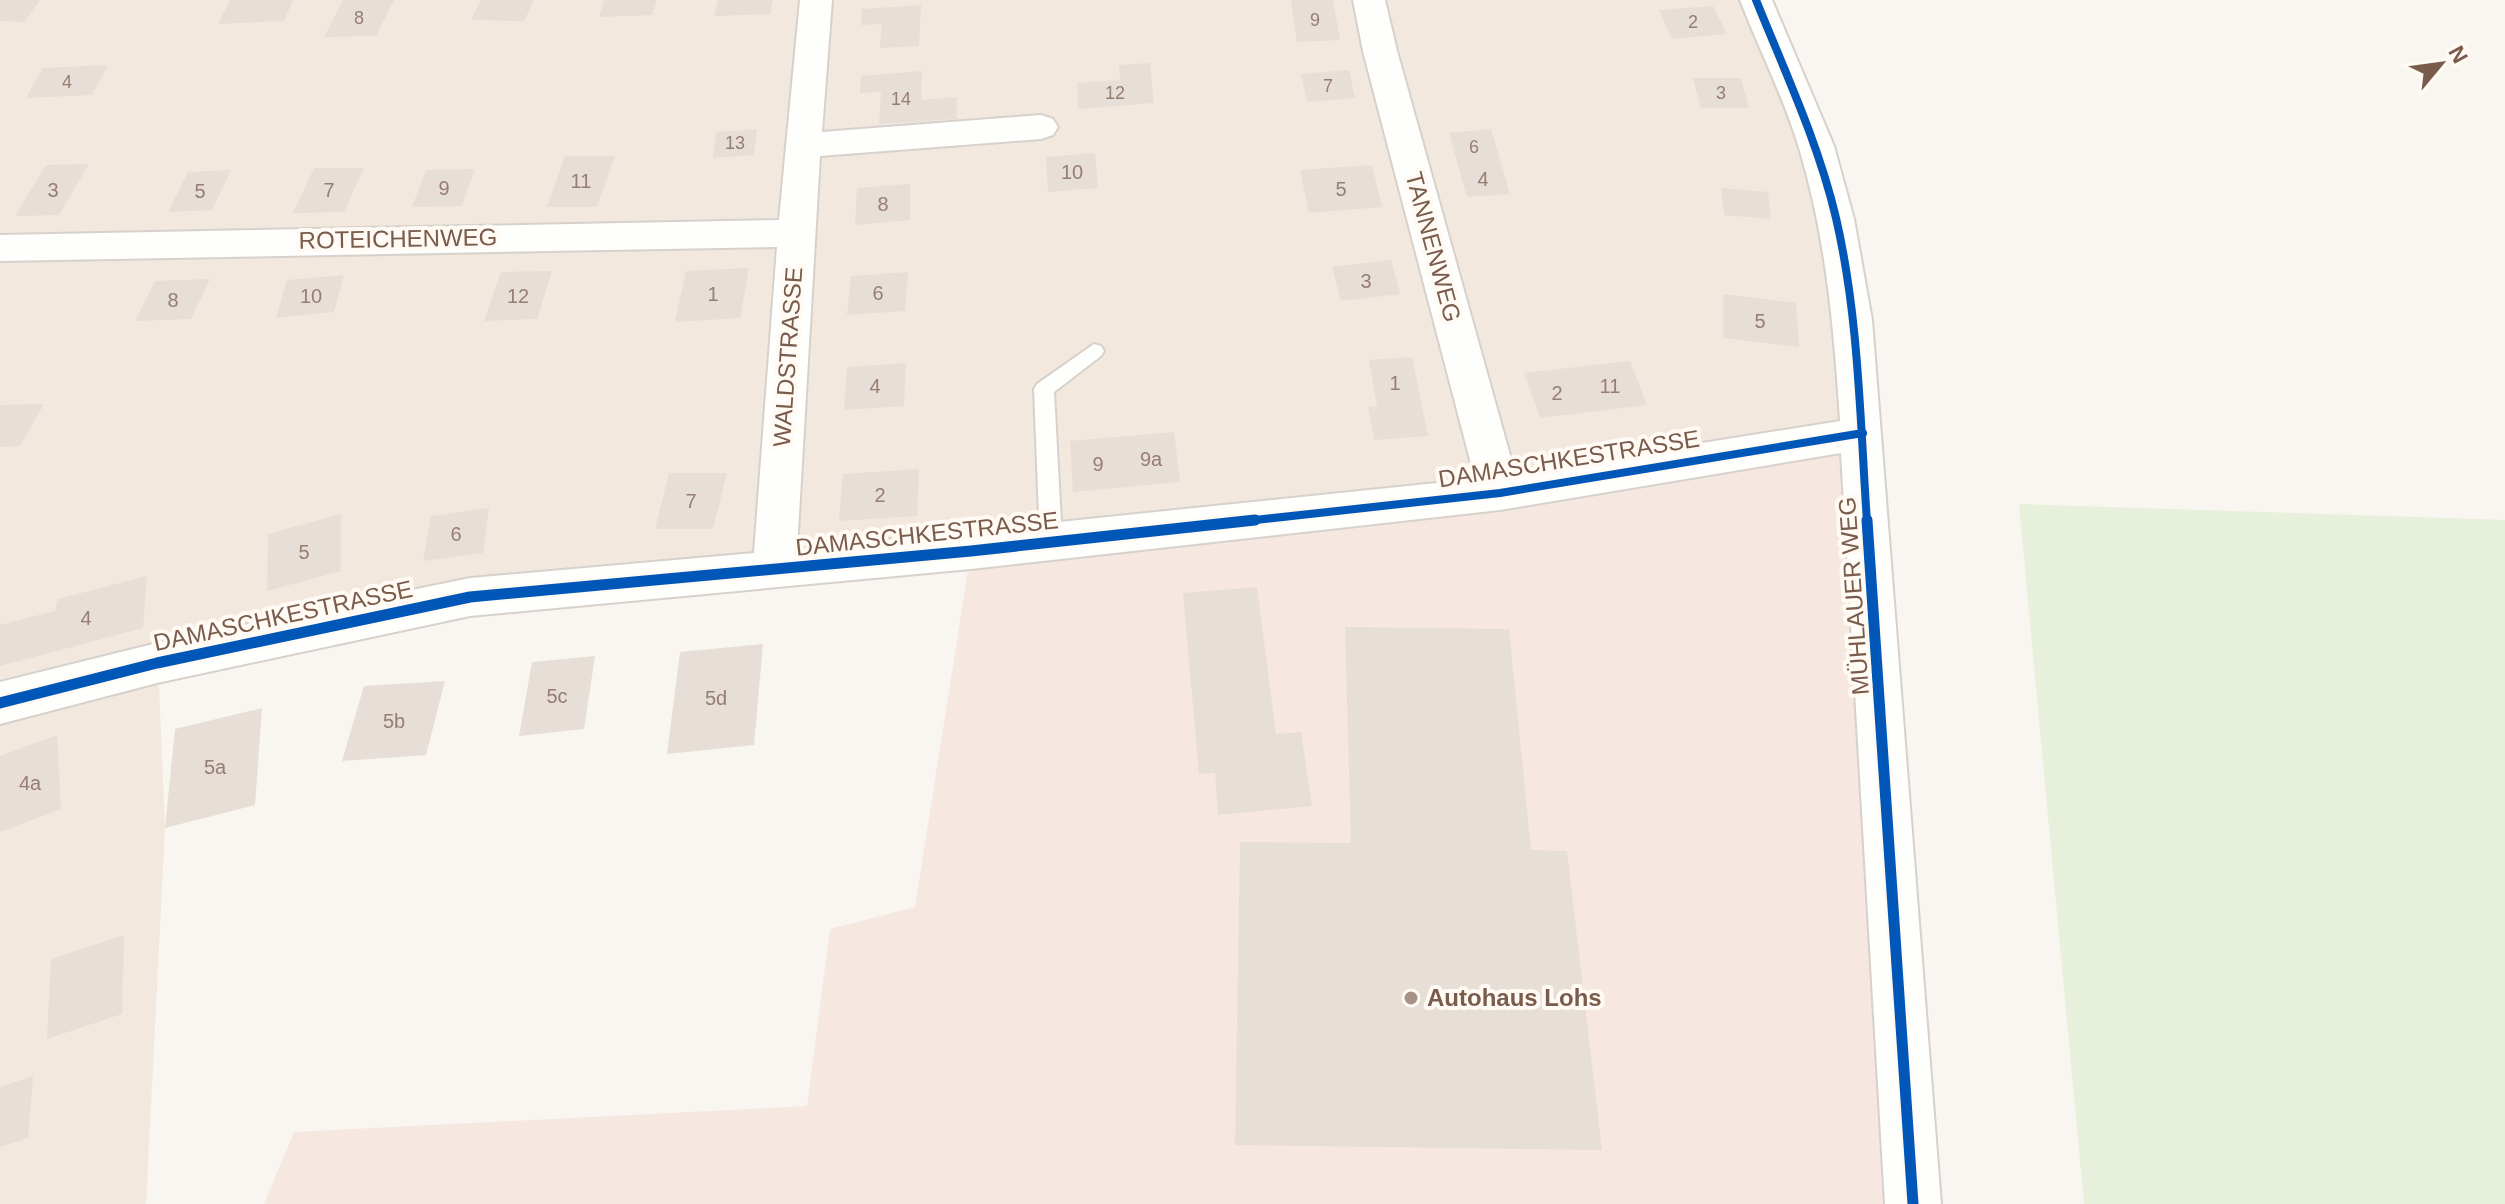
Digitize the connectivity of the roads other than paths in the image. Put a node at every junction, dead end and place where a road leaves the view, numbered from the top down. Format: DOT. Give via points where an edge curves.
graph roads {
  1 [pos="816,0"];
  2 [pos="1369,0"];
  3 [pos="1756,0"];
  4 [pos="1041,127"];
  5 [pos="803,145"];
  6 [pos="796,233"];
  7 [pos="0,248"];
  8 [pos="1094,351"];
  9 [pos="1863,433"];
  10 [pos="1500,493"];
  11 [pos="1051,541"];
  12 [pos="774,569"];
  13 [pos="0,703"];
  14 [pos="1913,1204"];
  1 -- 5 [label="street, WALDSTRASSE"];
  2 -- 10 [label="street, TANNENWEG"];
  3 -- 9 [label="street, MÜHLAUER WEG" via="1816,146 1836,219 1853,320"];
  4 -- 5 [label="street"];
  5 -- 6 [label="street, WALDSTRASSE"];
  6 -- 7 [label="street, ROTEICHENWEG"];
  6 -- 12 [label="street, WALDSTRASSE"];
  8 -- 11 [label="lane" via="1044,389"];
  9 -- 10 [label="street, DAMASCHKESTRASSE"];
  9 -- 14 [label="street, MÜHLAUER WEG"];
  10 -- 11 [label="street, DAMASCHKESTRASSE"];
  11 -- 12 [label="street, DAMASCHKESTRASSE"];
  12 -- 13 [label="street, DAMASCHKESTRASSE" via="470,597 157,663"];
}
